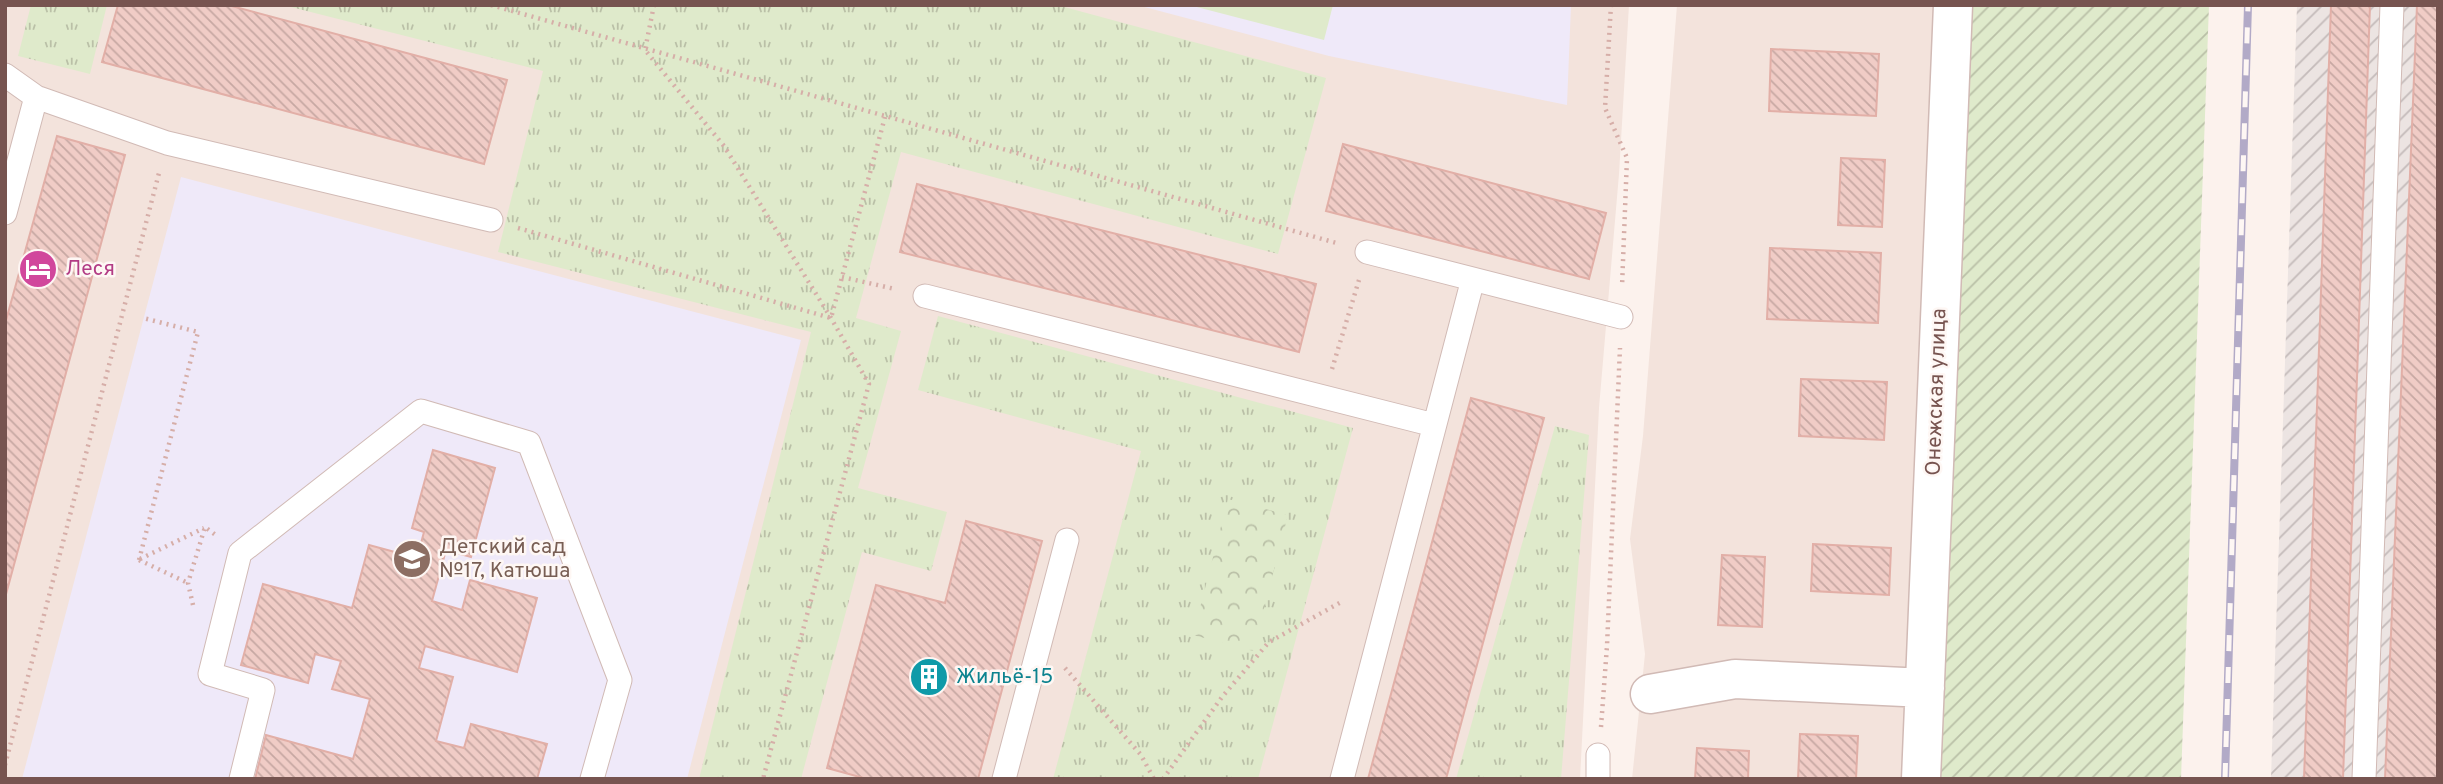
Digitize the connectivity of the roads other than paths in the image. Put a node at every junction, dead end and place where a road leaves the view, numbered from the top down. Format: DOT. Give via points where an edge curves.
graph roads {
  1 [pos="1953,5"];
  2 [pos="2392,5"];
  3 [pos="5,75"];
  4 [pos="36,97"];
  5 [pos="5,213"];
  6 [pos="491,220"];
  7 [pos="1367,252"];
  8 [pos="1473,279"];
  9 [pos="925,296"];
  10 [pos="1621,317"];
  11 [pos="1434,425"];
  12 [pos="1067,540"];
  13 [pos="1925,688"];
  14 [pos="1650,694"];
  15 [pos="1598,755"];
  16 [pos="241,779"];
  17 [pos="592,779"];
  18 [pos="1004,779"];
  19 [pos="1342,779"];
  20 [pos="1598,779"];
  21 [pos="1921,779"];
  22 [pos="2364,779"];
  1 -- 13 [label="street, Онежская улица"];
  2 -- 22 [label="lane"];
  3 -- 4 [label="lane"];
  4 -- 5 [label="lane"];
  4 -- 6 [label="lane" via="167,144"];
  7 -- 8 [label="lane"];
  8 -- 10 [label="lane"];
  8 -- 11 [label="lane"];
  9 -- 11 [label="lane"];
  11 -- 19 [label="lane"];
  12 -- 18 [label="lane"];
  13 -- 14 [label="street" via="1735,679"];
  13 -- 21 [label="street, Онежская улица"];
  15 -- 20 [label="lane"];
  16 -- 17 [label="lane" via="263,690 210,674 240,553 421,411 529,443 620,680"];
}
